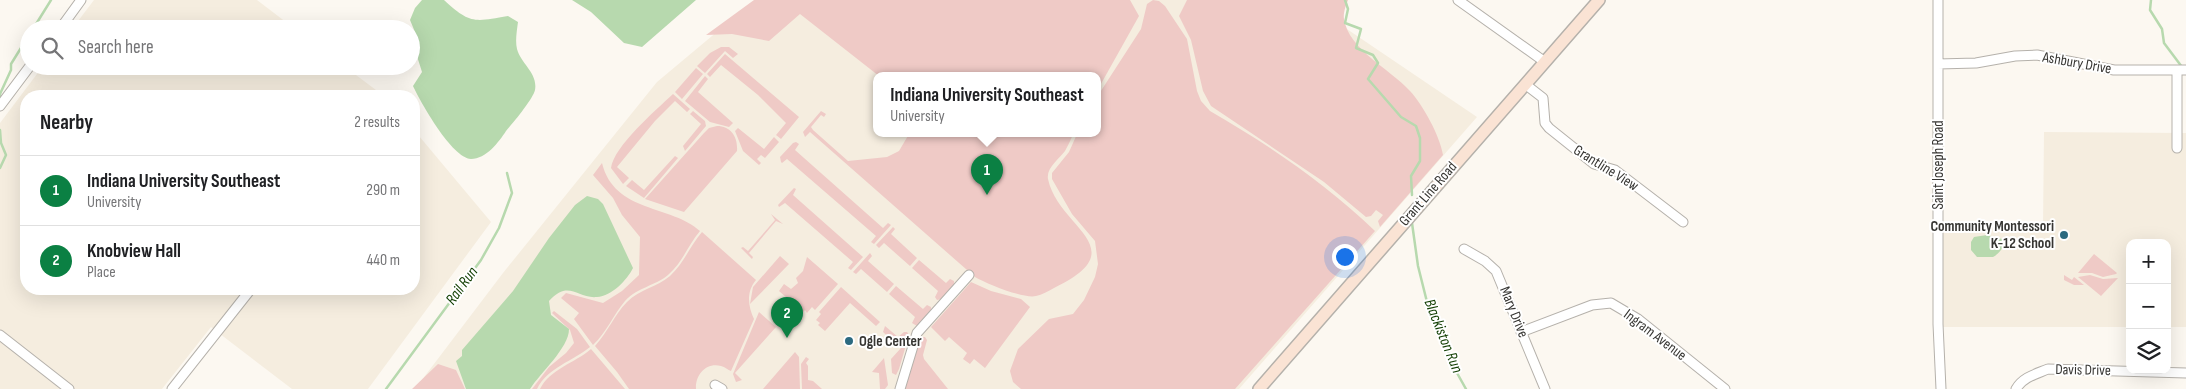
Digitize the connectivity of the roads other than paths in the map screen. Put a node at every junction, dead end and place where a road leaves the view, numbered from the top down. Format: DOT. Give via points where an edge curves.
graph roads {
  1 [pos="81,0"];
  2 [pos="1458,0"];
  3 [pos="1599,0"];
  4 [pos="1938,0"];
  5 [pos="67,20"];
  6 [pos="1544,62"];
  7 [pos="1938,64"];
  8 [pos="2180,70"];
  9 [pos="23,75"];
  10 [pos="1525,84"];
  11 [pos="0,106"];
  12 [pos="2177,148"];
  13 [pos="1683,222"];
  14 [pos="1464,249"];
  15 [pos="969,275"];
  16 [pos="246,295"];
  17 [pos="1522,332"];
  18 [pos="0,335"];
  19 [pos="2186,372"];
  20 [pos="69,389"];
  21 [pos="172,389"];
  22 [pos="900,389"];
  23 [pos="1259,389"];
  24 [pos="1545,389"];
  25 [pos="1725,389"];
  26 [pos="1941,389"];
  27 [pos="2016,389"];
  1 -- 5 [label="street"];
  2 -- 6 [label="street"];
  3 -- 6 [label="main road, Grant Line Road"];
  4 -- 7 [label="street, Saint Joseph Road"];
  6 -- 10 [label="main road, Grant Line Road"];
  7 -- 8 [label="street, Ashbury Drive" via="2037,55 2114,70"];
  7 -- 26 [label="street, Saint Joseph Road"];
  8 -- 12 [label="street"];
  9 -- 11 [label="street"];
  10 -- 13 [label="street, Grantline View" via="1543,98 1545,123 1549,128 1594,164 1614,170"];
  10 -- 23 [label="main road, Grant Line Road"];
  14 -- 17 [label="street, Mary Drive" via="1486,261 1496,271"];
  15 -- 22 [label="street" via="917,333"];
  16 -- 21 [label="street"];
  17 -- 24 [label="street, Mary Drive"];
  17 -- 25 [label="street, Ingram Avenue" via="1592,304 1611,303 1638,319"];
  18 -- 20 [label="street"];
  19 -- 27 [label="street, Davis Drive" via="2048,369 2029,376"];
}
